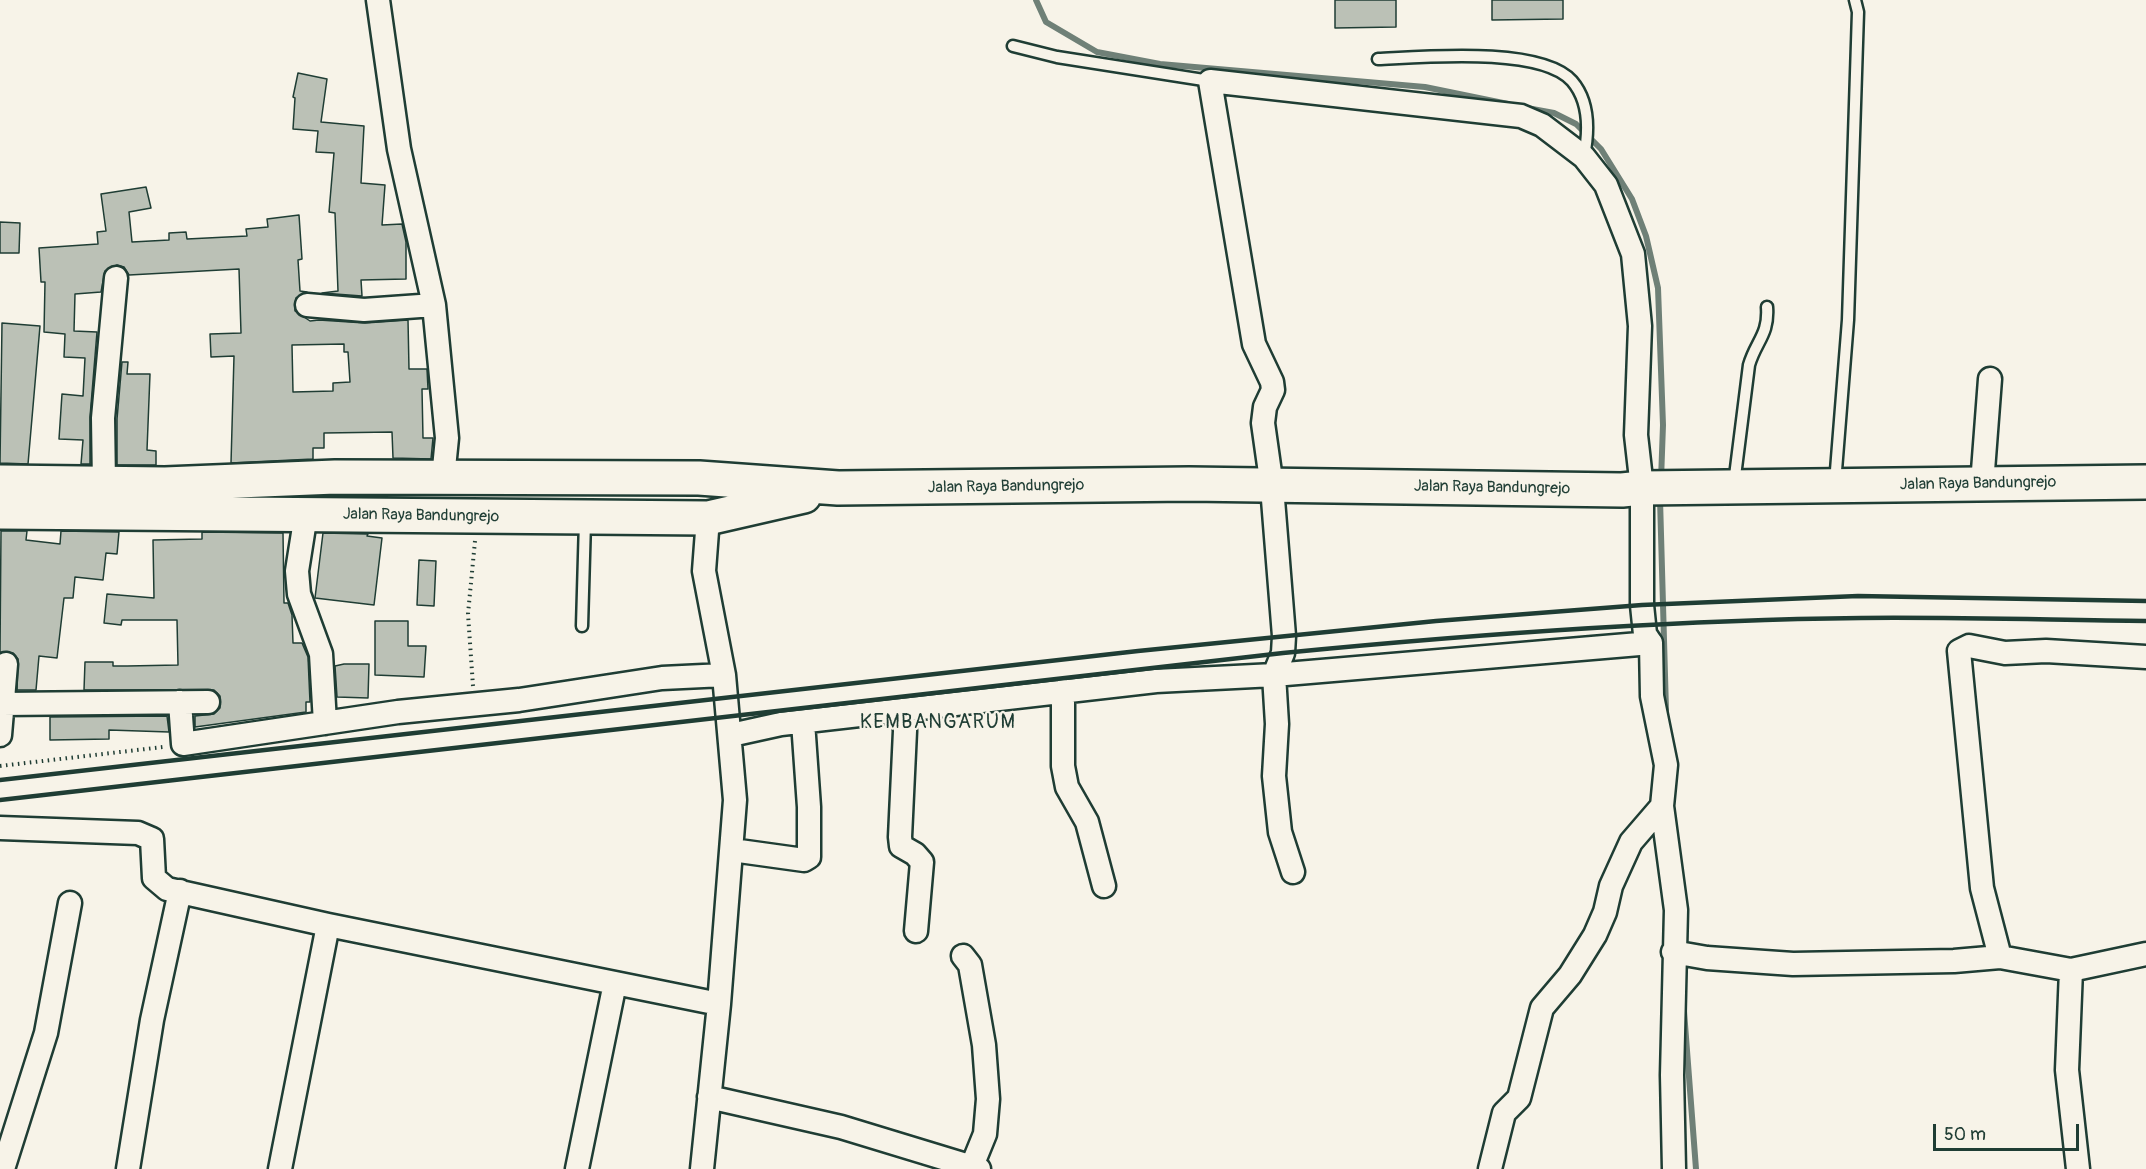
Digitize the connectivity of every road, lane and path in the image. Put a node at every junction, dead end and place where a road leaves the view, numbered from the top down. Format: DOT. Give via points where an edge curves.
graph roads {
  1 [pos="378,0"];
  2 [pos="1855,0"];
  3 [pos="1013,46"];
  4 [pos="1378,59"];
  5 [pos="1210,81"];
  6 [pos="1585,152"];
  7 [pos="117,278"];
  8 [pos="308,305"];
  9 [pos="434,305"];
  10 [pos="1767,307"];
  11 [pos="1990,379"];
  12 [pos="443,477"];
  13 [pos="502,478"];
  14 [pos="0,482"];
  15 [pos="2146,483"];
  16 [pos="104,484"];
  17 [pos="1982,484"];
  18 [pos="1835,486"];
  19 [pos="1272,487"];
  20 [pos="1733,487"];
  21 [pos="838,488"];
  22 [pos="1653,488"];
  23 [pos="0,512"];
  24 [pos="306,514"];
  25 [pos="489,517"];
  26 [pos="585,518"];
  27 [pos="708,518"];
  28 [pos="582,626"];
  29 [pos="1651,643"];
  30 [pos="2146,657"];
  31 [pos="6,664"];
  32 [pos="724,675"];
  33 [pos="1274,675"];
  34 [pos="1063,691"];
  35 [pos="180,702"];
  36 [pos="208,702"];
  37 [pos="2,704"];
  38 [pos="474,705"];
  39 [pos="903,710"];
  40 [pos="802,722"];
  41 [pos="325,723"];
  42 [pos="0,735"];
  43 [pos="731,735"];
  44 [pos="183,744"];
  45 [pos="0,766"];
  46 [pos="1662,806"];
  47 [pos="0,828"];
  48 [pos="732,850"];
  49 [pos="1293,872"];
  50 [pos="1104,886"];
  51 [pos="180,891"];
  52 [pos="70,903"];
  53 [pos="328,925"];
  54 [pos="916,931"];
  55 [pos="1675,953"];
  56 [pos="2146,954"];
  57 [pos="963,957"];
  58 [pos="2000,957"];
  59 [pos="2071,970"];
  60 [pos="615,983"];
  61 [pos="720,1004"];
  62 [pos="709,1097"];
  63 [pos="975,1167"];
  64 [pos="3,1169"];
  65 [pos="128,1169"];
  66 [pos="280,1169"];
  67 [pos="578,1169"];
  68 [pos="702,1169"];
  69 [pos="1490,1169"];
  70 [pos="1674,1169"];
  71 [pos="2078,1169"];
  1 -- 9 [label="street" via="399,149"];
  2 -- 18 [label="lane" via="1858,12 1848,320"];
  3 -- 5 [label="lane" via="1057,57"];
  4 -- 6 [label="lane" via="1483,54 1550,68 1571,80 1583,98 1588,122"];
  5 -- 6 [label="street" via="1521,116"];
  5 -- 19 [label="street" via="1254,344 1272,382 1263,423"];
  6 -- 22 [label="street" via="1606,185 1633,254 1640,327 1636,435"];
  7 -- 16 [label="street" via="104,418"];
  8 -- 9 [label="street" via="363,310"];
  9 -- 12 [label="street" via="447,438"];
  10 -- 20 [label="lane" via="1768,325 1749,366"];
  11 -- 17 [label="street"];
  12 -- 13 [label="main road, Jalan Raya Bandungrejo"];
  12 -- 16 [label="main road, Jalan Raya Bandungrejo"];
  13 -- 21 [label="main road, Jalan Raya Bandungrejo" via="699,478"];
  13 -- 25 [label="main road"];
  14 -- 16 [label="main road, Jalan Raya Bandungrejo"];
  15 -- 17 [label="main road, Jalan Raya Bandungrejo"];
  17 -- 18 [label="main road, Jalan Raya Bandungrejo"];
  18 -- 20 [label="main road, Jalan Raya Bandungrejo"];
  19 -- 21 [label="main road, Jalan Raya Bandungrejo" via="1189,484"];
  19 -- 22 [label="main road, Jalan Raya Bandungrejo"];
  19 -- 33 [label="street" via="1284,636 1283,653"];
  20 -- 22 [label="main road, Jalan Raya Bandungrejo"];
  21 -- 27 [label="main road, Jalan Raya Bandungrejo"];
  22 -- 29 [label="street" via="1642,605 1645,634"];
  23 -- 24 [label="main road, Jalan Raya Bandungrejo"];
  24 -- 25 [label="main road, Jalan Raya Bandungrejo"];
  24 -- 41 [label="street" via="297,571 299,594 321,654"];
  25 -- 26 [label="main road, Jalan Raya Bandungrejo"];
  25 -- 38 [label="path" via="468,614"];
  26 -- 27 [label="main road, Jalan Raya Bandungrejo"];
  26 -- 28 [label="lane"];
  27 -- 32 [label="street" via="704,571"];
  29 -- 33 [label="street"];
  29 -- 46 [label="street" via="1652,696 1666,765"];
  30 -- 58 [label="street" via="2005,652 1969,646 1959,651 1982,888"];
  31 -- 37 [label="street"];
  32 -- 38 [label="street" via="662,678"];
  32 -- 43 [label="street"];
  33 -- 34 [label="street" via="1220,676"];
  33 -- 49 [label="street" via="1275,795 1280,832"];
  34 -- 39 [label="street"];
  34 -- 50 [label="street" via="1067,788 1087,822"];
  35 -- 36 [label="street"];
  35 -- 37 [label="street"];
  35 -- 44 [label="street"];
  37 -- 42 [label="street"];
  38 -- 41 [label="street"];
  39 -- 40 [label="street"];
  39 -- 54 [label="street" via="900,837 902,846 922,862"];
  40 -- 43 [label="street"];
  40 -- 48 [label="street" via="809,857 804,860"];
  41 -- 44 [label="street"];
  43 -- 48 [label="street" via="735,800"];
  44 -- 45 [label="path"];
  46 -- 55 [label="street" via="1676,910"];
  46 -- 69 [label="street" via="1631,842 1595,935 1570,975 1542,1008 1519,1098 1504,1113"];
  47 -- 51 [label="street" via="138,833 152,839 153,870 158,884"];
  48 -- 61 [label="street"];
  51 -- 53 [label="street"];
  51 -- 65 [label="street" via="152,1020"];
  52 -- 64 [label="street" via="46,1033"];
  53 -- 60 [label="street"];
  53 -- 66 [label="street"];
  55 -- 58 [label="street" via="1815,963"];
  55 -- 70 [label="street"];
  56 -- 59 [label="street"];
  57 -- 63 [label="street" via="970,964 988,1073 985,1134"];
  58 -- 59 [label="street"];
  59 -- 71 [label="street" via="2067,1070"];
  60 -- 61 [label="street"];
  60 -- 67 [label="street"];
  61 -- 62 [label="street"];
  62 -- 63 [label="street" via="841,1127"];
  62 -- 68 [label="street"];
}
